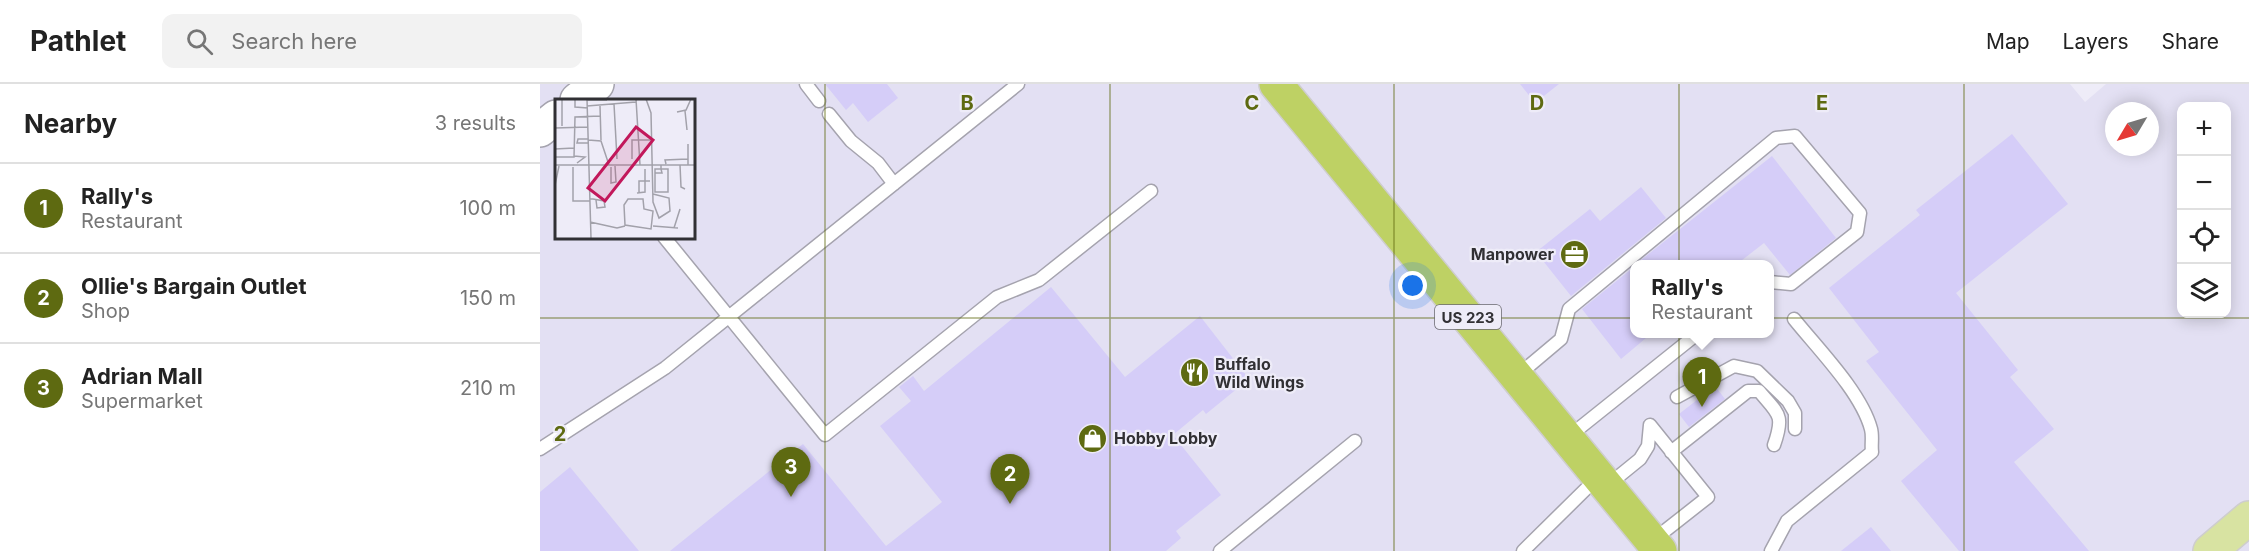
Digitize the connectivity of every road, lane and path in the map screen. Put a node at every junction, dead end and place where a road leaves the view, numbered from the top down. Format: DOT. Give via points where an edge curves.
graph roads {
  1 [pos="597,84"];
  2 [pos="806,84"];
  3 [pos="1018,84"];
  4 [pos="1276,84"];
  5 [pos="578,99"];
  6 [pos="819,101"];
  7 [pos="830,114"];
  8 [pos="555,118"];
  9 [pos="540,130"];
  10 [pos="894,184"];
  11 [pos="1151,191"];
  12 [pos="665,238"];
  13 [pos="1774,282"];
  14 [pos="729,317"];
  15 [pos="1794,319"];
  16 [pos="1691,338"];
  17 [pos="1516,376"];
  18 [pos="1677,397"];
  19 [pos="1795,429"];
  20 [pos="1567,438"];
  21 [pos="1355,441"];
  22 [pos="1774,445"];
  23 [pos="540,449"];
  24 [pos="1671,452"];
  25 [pos="1603,481"];
  26 [pos="1656,546"];
  27 [pos="1221,551"];
  28 [pos="1523,551"];
  29 [pos="1771,551"];
  1 -- 5 [label="street"];
  2 -- 6 [label="lane"];
  3 -- 10 [label="lane"];
  4 -- 17 [label="highway, US 223"];
  7 -- 10 [label="lane"];
  8 -- 9 [label="street"];
  10 -- 14 [label="lane"];
  11 -- 14 [label="lane" via="1038,280 997,297 825,435"];
  12 -- 14 [label="lane"];
  13 -- 17 [label="lane" via="1791,284 1857,232 1860,213 1795,136 1776,138 1569,309 1561,339"];
  14 -- 23 [label="lane" via="633,390"];
  15 -- 29 [label="lane" via="1863,410 1871,430 1872,452 1787,521"];
  16 -- 20 [label="lane"];
  17 -- 20 [label="highway, US 223"];
  18 -- 19 [label="lane" via="1734,366 1757,371 1788,401 1795,413"];
  20 -- 25 [label="highway, US 223"];
  21 -- 27 [label="lane"];
  22 -- 24 [label="lane" via="1779,415 1759,392 1748,392"];
  24 -- 25 [label="lane" via="1650,425 1648,446 1640,459"];
  24 -- 26 [label="lane" via="1708,497"];
  25 -- 26 [label="highway, US 223"];
  25 -- 28 [label="lane"];
}
